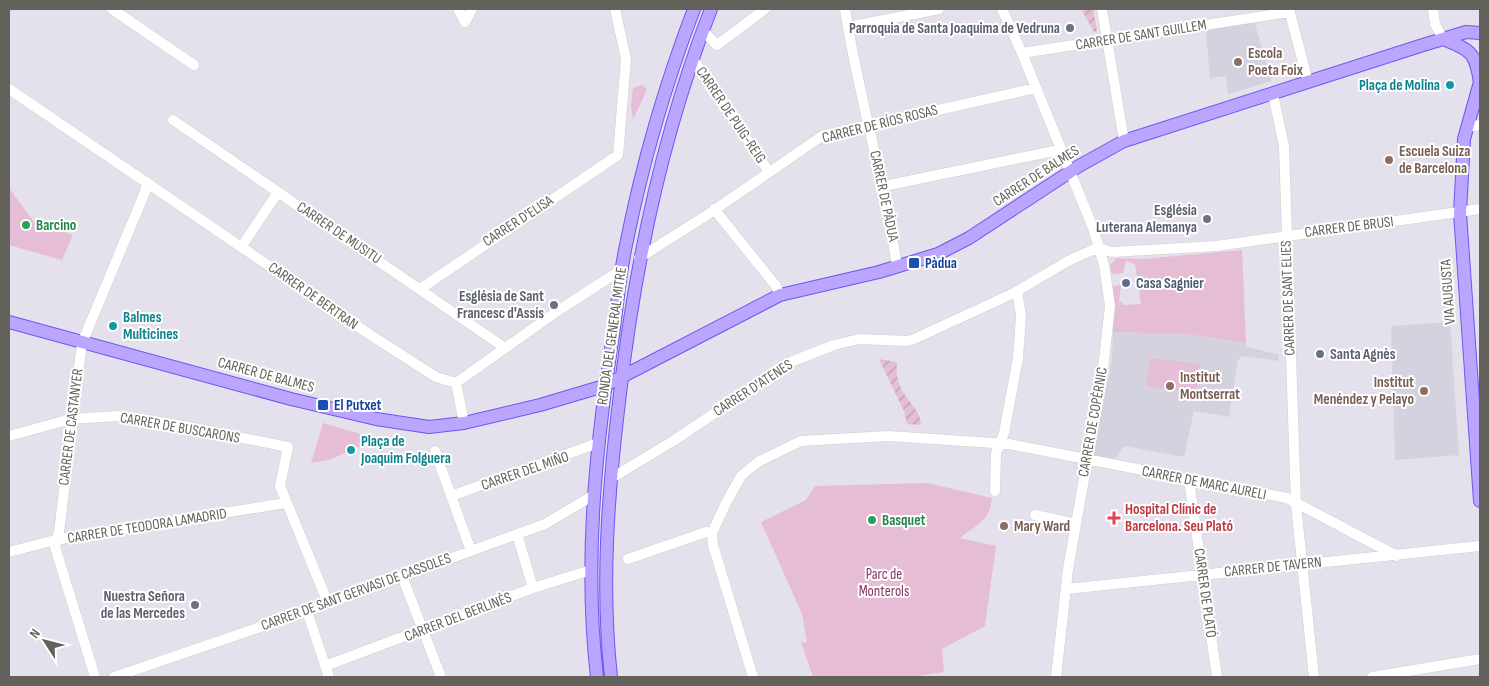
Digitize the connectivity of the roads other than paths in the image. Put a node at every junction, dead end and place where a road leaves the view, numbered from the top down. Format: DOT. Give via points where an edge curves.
graph roads {
  1 [pos="112,9"];
  2 [pos="458,9"];
  3 [pos="472,9"];
  4 [pos="615,9"];
  5 [pos="694,9"];
  6 [pos="711,9"];
  7 [pos="765,9"];
  8 [pos="846,9"];
  9 [pos="939,9"];
  10 [pos="1002,9"];
  11 [pos="1102,9"];
  12 [pos="1433,9"];
  13 [pos="1290,10"];
  14 [pos="1480,24"];
  15 [pos="848,27"];
  16 [pos="703,31"];
  17 [pos="1466,32"];
  18 [pos="1480,33"];
  19 [pos="1443,38"];
  20 [pos="1106,40"];
  21 [pos="1022,53"];
  22 [pos="693,59"];
  23 [pos="194,65"];
  24 [pos="1308,82"];
  25 [pos="1480,83"];
  26 [pos="1036,88"];
  27 [pos="9,89"];
  28 [pos="1273,94"];
  29 [pos="173,120"];
  30 [pos="868,125"];
  31 [pos="1480,125"];
  32 [pos="1466,127"];
  33 [pos="1124,141"];
  34 [pos="1061,153"];
  35 [pos="769,172"];
  36 [pos="1070,172"];
  37 [pos="147,182"];
  38 [pos="884,186"];
  39 [pos="278,192"];
  40 [pos="714,209"];
  41 [pos="1480,210"];
  42 [pos="1460,213"];
  43 [pos="1286,235"];
  44 [pos="242,246"];
  45 [pos="1099,247"];
  46 [pos="639,258"];
  47 [pos="897,267"];
  48 [pos="621,270"];
  49 [pos="420,289"];
  50 [pos="1017,292"];
  51 [pos="780,295"];
  52 [pos="9,322"];
  53 [pos="82,343"];
  54 [pos="505,348"];
  55 [pos="621,377"];
  56 [pos="456,383"];
  57 [pos="604,386"];
  58 [pos="1477,407"];
  59 [pos="71,419"];
  60 [pos="464,423"];
  61 [pos="9,436"];
  62 [pos="598,443"];
  63 [pos="999,443"];
  64 [pos="435,451"];
  65 [pos="1086,460"];
  66 [pos="610,478"];
  67 [pos="1189,480"];
  68 [pos="995,491"];
  69 [pos="450,496"];
  70 [pos="594,496"];
  71 [pos="1480,501"];
  72 [pos="286,503"];
  73 [pos="1296,504"];
  74 [pos="1036,515"];
  75 [pos="1076,524"];
  76 [pos="712,533"];
  77 [pos="517,534"];
  78 [pos="55,540"];
  79 [pos="1480,546"];
  80 [pos="471,551"];
  81 [pos="9,552"];
  82 [pos="1396,556"];
  83 [pos="628,559"];
  84 [pos="1302,563"];
  85 [pos="591,570"];
  86 [pos="402,576"];
  87 [pos="1203,576"];
  88 [pos="534,588"];
  89 [pos="1066,589"];
  90 [pos="328,603"];
  91 [pos="307,611"];
  92 [pos="424,630"];
  93 [pos="1480,659"];
  94 [pos="325,666"];
  95 [pos="136,673"];
  96 [pos="95,677"];
  97 [pos="114,677"];
  98 [pos="330,677"];
  99 [pos="441,677"];
  100 [pos="597,677"];
  101 [pos="611,677"];
  102 [pos="753,677"];
  103 [pos="1056,677"];
  104 [pos="1217,677"];
  105 [pos="1314,677"];
  106 [pos="1372,677"];
  1 -- 23 [label="street"];
  2 -- 3 [label="street" via="465,22"];
  4 -- 49 [label="street, CARRER D'ELISA" via="626,59 618,155"];
  5 -- 48 [label="main road, RONDA DEL GENERAL MITRE" via="647,155"];
  6 -- 16 [label="main road, RONDA DEL GENERAL MITRE"];
  7 -- 16 [label="street" via="717,45"];
  8 -- 15 [label="street, CARRER DE PÀDUA"];
  9 -- 15 [label="street"];
  10 -- 21 [label="street, CARRER DE COPÈRNIC"];
  11 -- 20 [label="street"];
  12 -- 19 [label="street" via="1435,24"];
  13 -- 20 [label="street, CARRER DE SANT GUILLEM"];
  13 -- 24 [label="street"];
  14 -- 17 [label="main road"];
  15 -- 30 [label="street, CARRER DE PÀDUA"];
  16 -- 22 [label="main road, RONDA DEL GENERAL MITRE"];
  17 -- 18 [label="main road, CARRER DE BALMES"];
  17 -- 19 [label="main road, CARRER DE BALMES"];
  19 -- 24 [label="main road, CARRER DE BALMES"];
  19 -- 25 [label="main road" via="1472,54"];
  20 -- 21 [label="street, CARRER DE SANT GUILLEM"];
  20 -- 33 [label="street"];
  21 -- 26 [label="street, CARRER DE COPÈRNIC"];
  22 -- 35 [label="street, CARRER DE PUIG-REIG"];
  22 -- 46 [label="main road, RONDA DEL GENERAL MITRE" via="663,158"];
  24 -- 28 [label="main road, CARRER DE BALMES"];
  25 -- 32 [label="main road, VIA AUGUSTA"];
  26 -- 30 [label="street, CARRER DE RÍOS ROSAS"];
  26 -- 34 [label="street, CARRER DE COPÈRNIC"];
  27 -- 37 [label="street, CARRER DE BERTRAN"];
  28 -- 33 [label="main road, CARRER DE BALMES"];
  28 -- 43 [label="street, CARRER DE SANT ELIES" via="1284,146"];
  29 -- 39 [label="street, CARRER DE MUSITU"];
  30 -- 35 [label="street, CARRER DE RÍOS ROSAS" via="822,136"];
  30 -- 38 [label="street, CARRER DE PÀDUA"];
  31 -- 32 [label="street"];
  32 -- 42 [label="main road, VIA AUGUSTA"];
  33 -- 36 [label="main road, CARRER DE BALMES"];
  34 -- 36 [label="street, CARRER DE COPÈRNIC"];
  34 -- 38 [label="street" via="1054,151"];
  35 -- 40 [label="street, CARRER DE RÍOS ROSAS"];
  36 -- 45 [label="street, CARRER DE COPÈRNIC"];
  36 -- 47 [label="main road, CARRER DE BALMES" via="969,238 938,254"];
  37 -- 44 [label="street, CARRER DE BERTRAN"];
  37 -- 53 [label="street, CARRER DE CASTANYER"];
  38 -- 47 [label="street, CARRER DE PÀDUA"];
  39 -- 44 [label="street"];
  39 -- 49 [label="street, CARRER DE MUSITU"];
  40 -- 46 [label="street, CARRER DE RÍOS ROSAS"];
  40 -- 51 [label="street"];
  41 -- 42 [label="street, CARRER DE BRUSI"];
  42 -- 43 [label="street, CARRER DE BRUSI"];
  42 -- 58 [label="main road, VIA AUGUSTA"];
  43 -- 45 [label="street, CARRER DE BRUSI" via="1197,248 1111,252"];
  43 -- 73 [label="street, CARRER DE SANT ELIES"];
  44 -- 56 [label="street, CARRER DE BERTRAN" via="436,377"];
  45 -- 50 [label="street, CARRER D'ATENES" via="1068,260"];
  45 -- 65 [label="street, CARRER DE COPÈRNIC" via="1110,306 1102,378"];
  46 -- 48 [label="main road"];
  46 -- 55 [label="main road, RONDA DEL GENERAL MITRE"];
  47 -- 51 [label="main road, CARRER DE BALMES"];
  48 -- 54 [label="street"];
  48 -- 57 [label="main road, RONDA DEL GENERAL MITRE"];
  49 -- 54 [label="street, CARRER DE MUSITU"];
  50 -- 63 [label="street" via="1021,316 1018,358 1004,433"];
  50 -- 66 [label="street, CARRER D'ATENES" via="907,341 859,339 793,361 673,441"];
  51 -- 55 [label="main road, CARRER DE BALMES"];
  52 -- 53 [label="main road, CARRER DE BALMES"];
  53 -- 59 [label="street, CARRER DE CASTANYER"];
  53 -- 60 [label="main road, CARRER DE BALMES" via="376,419 429,427"];
  54 -- 56 [label="street"];
  55 -- 57 [label="main road, CARRER DE BALMES"];
  55 -- 66 [label="main road, RONDA DEL GENERAL MITRE"];
  56 -- 60 [label="street"];
  57 -- 60 [label="main road, CARRER DE BALMES"];
  57 -- 62 [label="main road, RONDA DEL GENERAL MITRE"];
  58 -- 71 [label="main road, VIA AUGUSTA"];
  59 -- 61 [label="street, CARRER DE BUSCARONS"];
  59 -- 72 [label="street, CARRER DE BUSCARONS" via="116,416 288,447 280,484"];
  59 -- 78 [label="street, CARRER DE CASTANYER" via="59,532"];
  62 -- 69 [label="street, CARRER DEL MIÑO"];
  62 -- 70 [label="main road, RONDA DEL GENERAL MITRE"];
  63 -- 65 [label="street, CARRER DE MARC AURELI"];
  63 -- 68 [label="street"];
  63 -- 76 [label="street, CARRER DE MARC AURELI" via="888,436 801,441 758,462 741,476"];
  64 -- 69 [label="street"];
  65 -- 67 [label="street, CARRER DE MARC AURELI"];
  65 -- 75 [label="street, CARRER DE COPÈRNIC"];
  66 -- 101 [label="main road, RONDA DEL GENERAL MITRE" via="606,559"];
  67 -- 73 [label="street, CARRER DE MARC AURELI" via="1287,498"];
  67 -- 87 [label="street, CARRER DE PLATÓ"];
  69 -- 80 [label="street"];
  70 -- 77 [label="street, CARRER DE SANT GERVASI DE CASSOLES" via="550,522"];
  70 -- 85 [label="main road, RONDA DEL GENERAL MITRE"];
  72 -- 78 [label="street, CARRER DE TEODORA LAMADRID"];
  72 -- 90 [label="street"];
  73 -- 82 [label="street, CARRER DE MARC AURELI"];
  73 -- 84 [label="street, CARRER DE SANT ELIES"];
  74 -- 75 [label="street"];
  75 -- 89 [label="street, CARRER DE COPÈRNIC"];
  76 -- 83 [label="street" via="706,532"];
  76 -- 102 [label="street"];
  77 -- 80 [label="street, CARRER DE SANT GERVASI DE CASSOLES"];
  77 -- 88 [label="street"];
  78 -- 81 [label="street, CARRER DE TEODORA LAMADRID"];
  78 -- 96 [label="street, CARRER DE CASTANYER"];
  79 -- 82 [label="street, CARRER DE TAVERN"];
  80 -- 86 [label="street, CARRER DE SANT GERVASI DE CASSOLES"];
  82 -- 84 [label="street, CARRER DE TAVERN"];
  84 -- 87 [label="street, CARRER DE TAVERN"];
  84 -- 105 [label="street, CARRER DE SANT ELIES"];
  85 -- 88 [label="street, CARRER DEL BERLINÈS"];
  85 -- 100 [label="main road, RONDA DEL GENERAL MITRE"];
  86 -- 90 [label="street, CARRER DE SANT GERVASI DE CASSOLES"];
  86 -- 92 [label="street"];
  87 -- 89 [label="street, CARRER DE TAVERN"];
  87 -- 104 [label="street, CARRER DE PLATÓ"];
  88 -- 92 [label="street, CARRER DEL BERLINÈS"];
  89 -- 103 [label="street, CARRER DE COPÈRNIC"];
  90 -- 91 [label="street, CARRER DE SANT GERVASI DE CASSOLES"];
  91 -- 94 [label="street"];
  91 -- 95 [label="street, CARRER DE SANT GERVASI DE CASSOLES"];
  92 -- 94 [label="street, CARRER DEL BERLINÈS"];
  92 -- 99 [label="street"];
  93 -- 106 [label="street"];
  94 -- 98 [label="street"];
  95 -- 97 [label="street, CARRER DE SANT GERVASI DE CASSOLES"];
}
